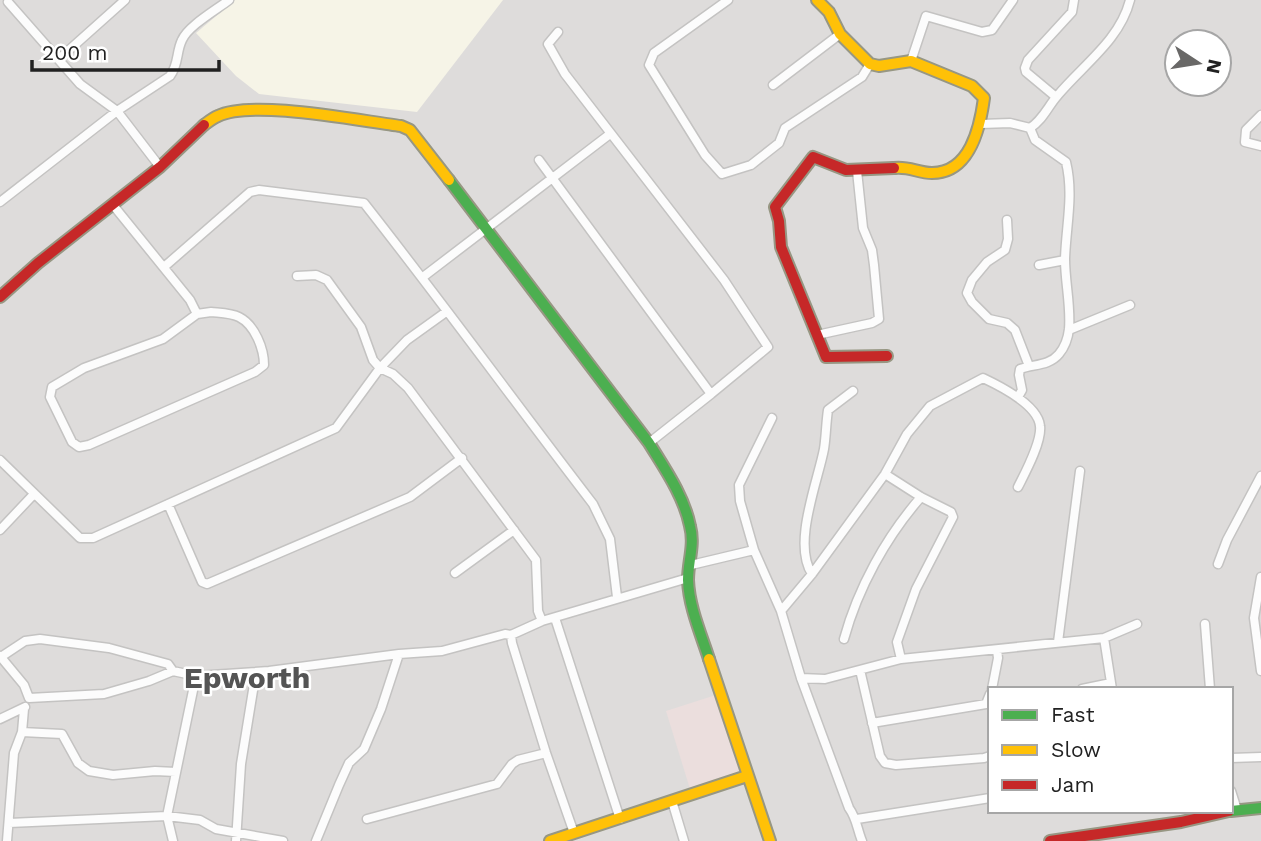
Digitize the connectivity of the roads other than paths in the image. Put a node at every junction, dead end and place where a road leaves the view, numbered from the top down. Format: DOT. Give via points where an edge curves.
graph roads {
  1 [pos="125,0"];
  2 [pos="229,0"];
  3 [pos="728,0"];
  4 [pos="817,0"];
  5 [pos="1012,0"];
  6 [pos="1074,0"];
  7 [pos="1130,0"];
  8 [pos="10,1"];
  9 [pos="0,9"];
  10 [pos="558,32"];
  11 [pos="840,34"];
  12 [pos="59,59"];
  13 [pos="911,61"];
  14 [pos="870,64"];
  15 [pos="773,85"];
  16 [pos="1056,97"];
  17 [pos="117,111"];
  18 [pos="1261,115"];
  19 [pos="981,124"];
  20 [pos="1030,128"];
  21 [pos="610,134"];
  22 [pos="1261,146"];
  23 [pos="539,160"];
  24 [pos="160,167"];
  25 [pos="857,171"];
  26 [pos="553,179"];
  27 [pos="0,202"];
  28 [pos="113,205"];
  29 [pos="1007,220"];
  30 [pos="486,227"];
  31 [pos="1065,260"];
  32 [pos="1039,265"];
  33 [pos="164,267"];
  34 [pos="297,276"];
  35 [pos="423,277"];
  36 [pos="0,297"];
  37 [pos="1130,305"];
  38 [pos="446,312"];
  39 [pos="197,314"];
  40 [pos="1069,330"];
  41 [pos="817,335"];
  42 [pos="887,356"];
  43 [pos="1029,366"];
  44 [pos="380,368"];
  45 [pos="853,391"];
  46 [pos="711,394"];
  47 [pos="1018,397"];
  48 [pos="772,418"];
  49 [pos="649,443"];
  50 [pos="462,458"];
  51 [pos="0,460"];
  52 [pos="1080,471"];
  53 [pos="885,474"];
  54 [pos="1261,475"];
  55 [pos="1018,487"];
  56 [pos="34,494"];
  57 [pos="921,497"];
  58 [pos="168,504"];
  59 [pos="0,530"];
  60 [pos="514,530"];
  61 [pos="754,550"];
  62 [pos="1218,564"];
  63 [pos="691,565"];
  64 [pos="455,573"];
  65 [pos="812,574"];
  66 [pos="688,578"];
  67 [pos="1261,578"];
  68 [pos="617,597"];
  69 [pos="781,611"];
  70 [pos="555,618"];
  71 [pos="542,621"];
  72 [pos="1137,624"];
  73 [pos="1205,624"];
  74 [pos="1258,625"];
  75 [pos="511,635"];
  76 [pos="1104,638"];
  77 [pos="844,639"];
  78 [pos="1058,642"];
  79 [pos="997,650"];
  80 [pos="399,654"];
  81 [pos="1,657"];
  82 [pos="901,659"];
  83 [pos="860,670"];
  84 [pos="1261,670"];
  85 [pos="173,671"];
  86 [pos="256,671"];
  87 [pos="196,676"];
  88 [pos="801,678"];
  89 [pos="1112,686"];
  90 [pos="992,687"];
  91 [pos="1210,687"];
  92 [pos="29,698"];
  93 [pos="988,699"];
  94 [pos="24,709"];
  95 [pos="0,719"];
  96 [pos="872,723"];
  97 [pos="22,732"];
  98 [pos="546,753"];
  99 [pos="988,757"];
  100 [pos="1261,757"];
  101 [pos="1233,758"];
  102 [pos="176,772"];
  103 [pos="747,776"];
  104 [pos="11,788"];
  105 [pos="0,789"];
  106 [pos="988,798"];
  107 [pos="673,801"];
  108 [pos="1261,808"];
  109 [pos="1233,811"];
  110 [pos="1220,813"];
  111 [pos="167,816"];
  112 [pos="367,819"];
  113 [pos="620,819"];
  114 [pos="857,819"];
  115 [pos="9,823"];
  116 [pos="575,834"];
  117 [pos="236,837"];
  118 [pos="7,841"];
  119 [pos="173,841"];
  120 [pos="283,841"];
  121 [pos="316,841"];
  122 [pos="550,841"];
  123 [pos="684,841"];
  124 [pos="771,841"];
  125 [pos="862,841"];
  126 [pos="1050,841"];
  1 -- 12 [label="street"];
  2 -- 17 [label="street" via="181,40 176,69 170,76"];
  3 -- 14 [label="street" via="654,53 649,65 705,155 722,174 751,165 779,143 785,128 862,76"];
  4 -- 11 [label="street"];
  5 -- 13 [label="street" via="992,30 982,32 926,16"];
  6 -- 16 [label="street" via="1072,12 1024,68"];
  7 -- 16 [label="street" via="1107,42"];
  8 -- 9 [label="street"];
  8 -- 12 [label="street"];
  10 -- 21 [label="street" via="548,44"];
  11 -- 14 [label="street"];
  11 -- 15 [label="street"];
  12 -- 17 [label="street" via="80,84"];
  13 -- 14 [label="street"];
  13 -- 19 [label="street" via="972,86 984,98"];
  16 -- 20 [label="street"];
  17 -- 24 [label="street"];
  17 -- 27 [label="street"];
  18 -- 22 [label="street" via="1246,130 1245,142"];
  19 -- 20 [label="street"];
  19 -- 25 [label="street" via="970,151 956,165 933,173 912,166"];
  20 -- 31 [label="street" via="1035,140 1066,162 1071,182"];
  21 -- 26 [label="street"];
  21 -- 46 [label="street" via="724,280 768,348"];
  23 -- 26 [label="street"];
  24 -- 28 [label="street"];
  24 -- 30 [label="street" via="208,122 244,110 269,109 401,126 415,134"];
  25 -- 41 [label="street" via="879,319"];
  25 -- 41 [label="street" via="813,157 775,207 781,247"];
  26 -- 30 [label="street"];
  26 -- 46 [label="street"];
  28 -- 33 [label="street"];
  28 -- 36 [label="street"];
  29 -- 43 [label="street" via="1005,250 987,262 967,293 989,318 1015,330"];
  30 -- 35 [label="street"];
  30 -- 49 [label="street"];
  31 -- 32 [label="street"];
  31 -- 40 [label="street"];
  33 -- 35 [label="street" via="250,192 259,190 364,203"];
  33 -- 39 [label="street"];
  34 -- 44 [label="street" via="316,275 327,280 361,327"];
  35 -- 38 [label="street"];
  37 -- 40 [label="street"];
  38 -- 44 [label="street" via="407,340"];
  38 -- 68 [label="street" via="593,504 610,539"];
  39 -- 39 [label="street" via="237,315 247,322 264,351 264,365 89,445 79,447 72,442 50,397 52,387 84,368 163,339"];
  40 -- 43 [label="street" via="1058,356 1048,364"];
  41 -- 42 [label="street" via="826,358"];
  43 -- 47 [label="street" via="1020,369"];
  44 -- 50 [label="street" via="408,388"];
  44 -- 58 [label="street" via="336,428"];
  45 -- 65 [label="street" via="828,410 824,449 806,520 807,566"];
  46 -- 49 [label="street"];
  47 -- 53 [label="street" via="983,378 930,406 907,434"];
  47 -- 55 [label="street" via="1040,426 1032,461"];
  48 -- 61 [label="street" via="739,485"];
  49 -- 63 [label="street" via="674,484 690,523"];
  50 -- 58 [label="street" via="410,496 207,584 202,582"];
  50 -- 60 [label="street"];
  51 -- 56 [label="street"];
  52 -- 78 [label="street"];
  53 -- 57 [label="street"];
  53 -- 65 [label="street"];
  54 -- 62 [label="street"];
  56 -- 58 [label="street" via="80,538 93,538"];
  56 -- 59 [label="street"];
  57 -- 77 [label="street" via="870,572"];
  57 -- 82 [label="street" via="953,517 912,600 897,642"];
  60 -- 64 [label="street"];
  60 -- 71 [label="street" via="536,559"];
  61 -- 63 [label="street"];
  61 -- 69 [label="street"];
  63 -- 66 [label="street"];
  65 -- 69 [label="street"];
  66 -- 68 [label="street"];
  66 -- 103 [label="street" via="697,625"];
  67 -- 74 [label="street" via="1256,598"];
  68 -- 70 [label="street"];
  69 -- 88 [label="street"];
  70 -- 71 [label="street"];
  70 -- 113 [label="street"];
  71 -- 75 [label="street"];
  72 -- 76 [label="street"];
  73 -- 91 [label="street"];
  74 -- 84 [label="street"];
  75 -- 80 [label="street" via="442,651"];
  75 -- 98 [label="street"];
  76 -- 78 [label="street"];
  76 -- 89 [label="street"];
  78 -- 79 [label="street"];
  79 -- 82 [label="street"];
  79 -- 90 [label="street"];
  80 -- 86 [label="street"];
  80 -- 121 [label="street" via="364,749 349,763"];
  81 -- 85 [label="street" via="25,641 40,639 109,648 168,664"];
  81 -- 92 [label="street"];
  82 -- 83 [label="street"];
  83 -- 88 [label="street" via="825,679"];
  83 -- 96 [label="street"];
  85 -- 87 [label="street"];
  85 -- 92 [label="street" via="104,694"];
  86 -- 87 [label="street"];
  86 -- 117 [label="street" via="241,764"];
  87 -- 102 [label="street"];
  88 -- 114 [label="street"];
  92 -- 94 [label="street"];
  93 -- 96 [label="street" via="986,704"];
  94 -- 95 [label="street"];
  94 -- 97 [label="street"];
  96 -- 99 [label="street" via="885,763"];
  97 -- 102 [label="street" via="62,734 78,763 89,771 113,775"];
  97 -- 104 [label="street" via="14,753"];
  98 -- 112 [label="street" via="518,760 497,785"];
  98 -- 116 [label="street"];
  100 -- 101 [label="street"];
  102 -- 111 [label="street"];
  103 -- 107 [label="street"];
  103 -- 124 [label="street"];
  104 -- 105 [label="street"];
  104 -- 115 [label="street"];
  106 -- 114 [label="street"];
  107 -- 113 [label="street"];
  107 -- 123 [label="street"];
  108 -- 109 [label="street"];
  110 -- 126 [label="street" via="1184,823"];
  111 -- 115 [label="street"];
  111 -- 117 [label="street" via="200,820"];
  111 -- 119 [label="street"];
  113 -- 116 [label="street"];
  114 -- 125 [label="street"];
  115 -- 118 [label="street"];
  116 -- 122 [label="street"];
  117 -- 120 [label="street"];
}
